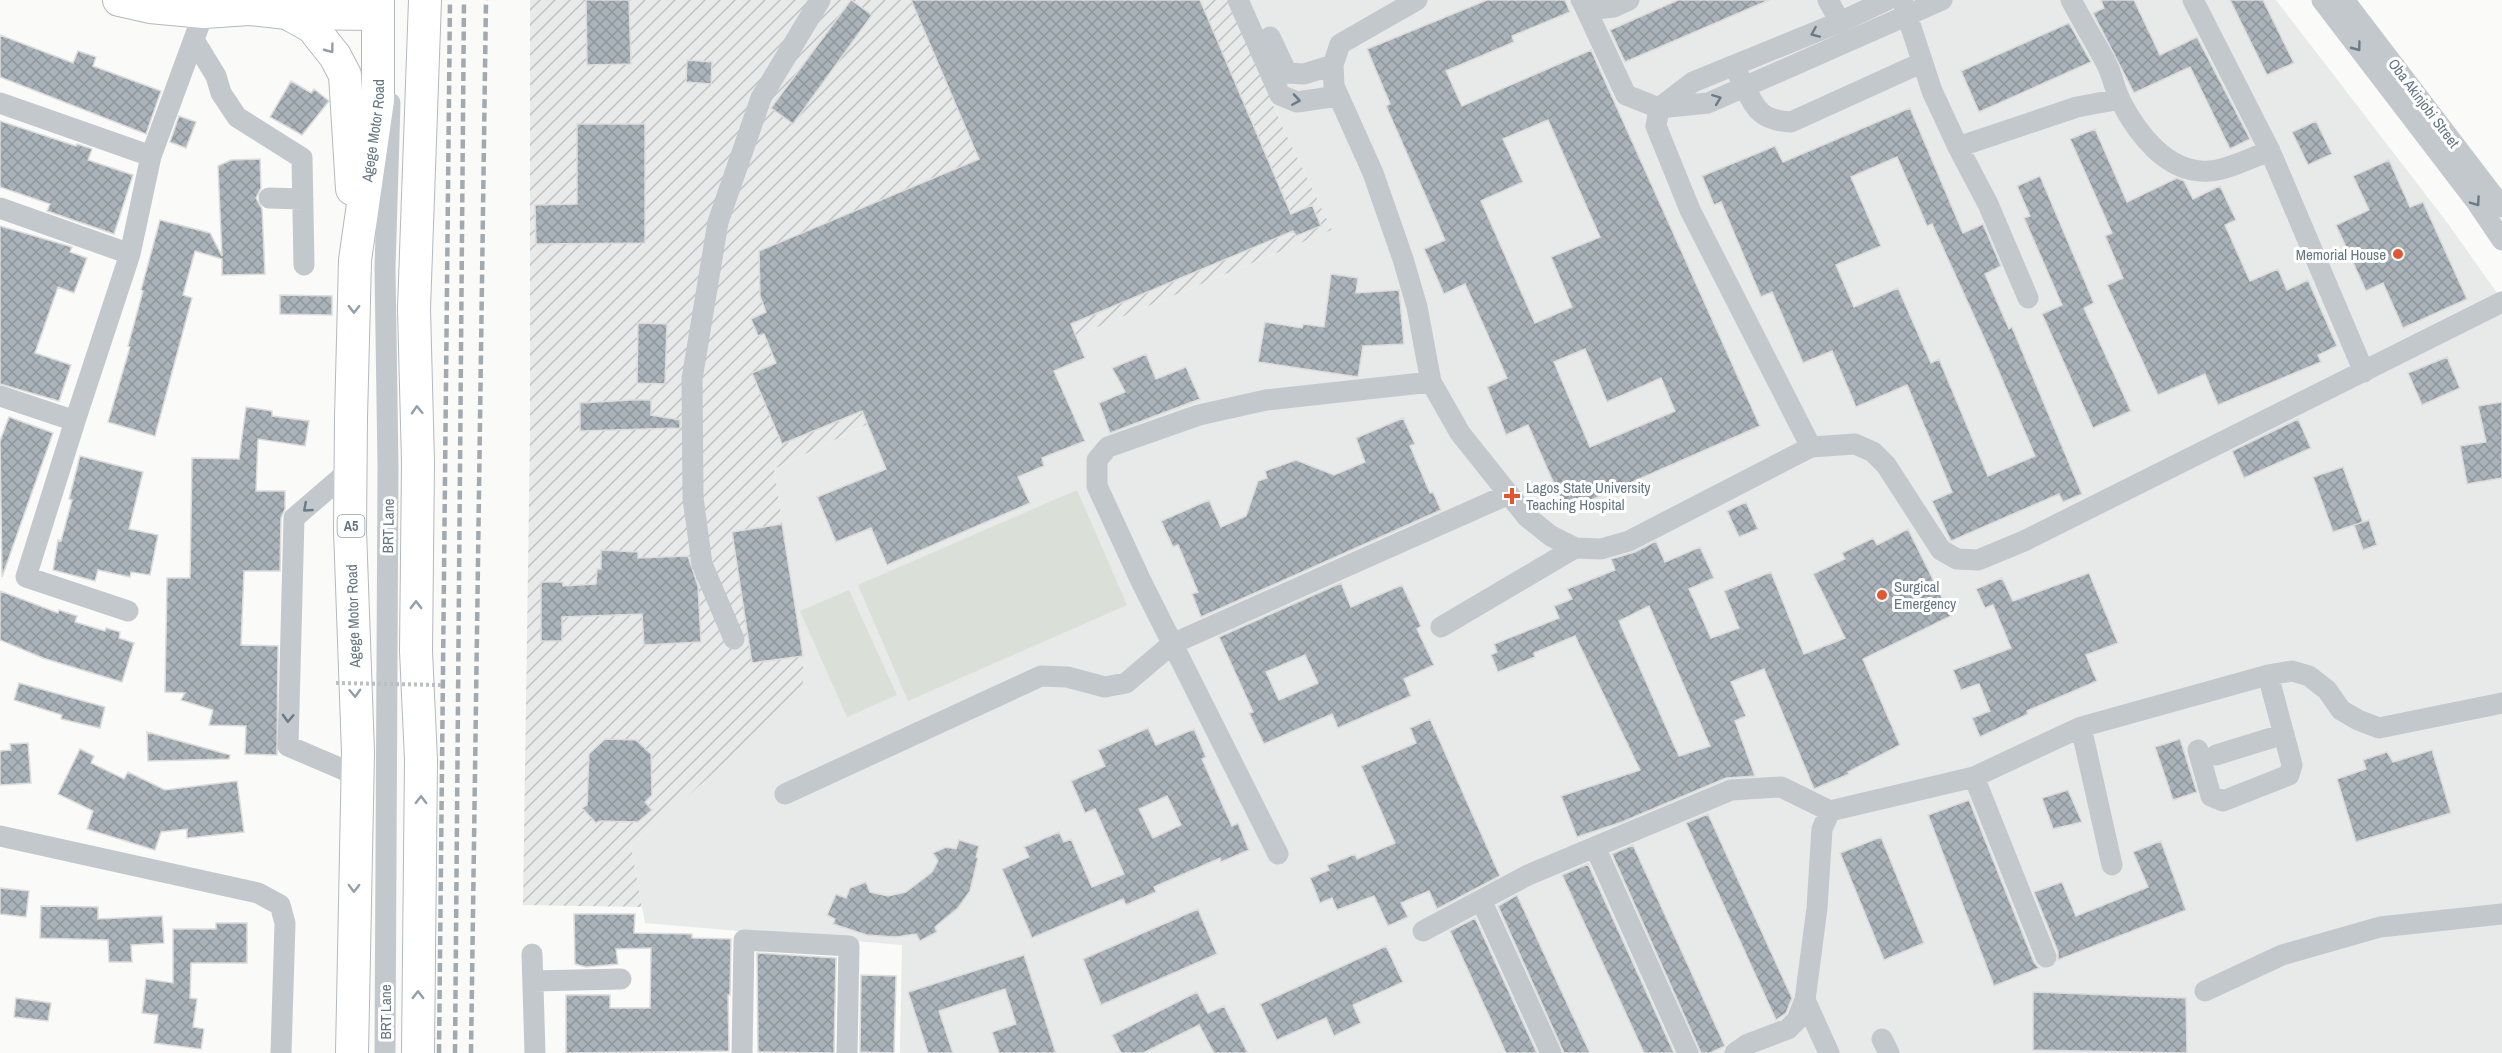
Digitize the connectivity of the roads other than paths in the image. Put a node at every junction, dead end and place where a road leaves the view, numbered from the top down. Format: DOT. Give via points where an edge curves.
graph roads {
  1 [pos="119,0"];
  2 [pos="425,0"];
  3 [pos="820,0"];
  4 [pos="1238,0"];
  5 [pos="1254,0"];
  6 [pos="1417,0"];
  7 [pos="1629,0"];
  8 [pos="1828,0"];
  9 [pos="1887,0"];
  10 [pos="1942,0"];
  11 [pos="2071,0"];
  12 [pos="2193,0"];
  13 [pos="2322,0"];
  14 [pos="2344,0"];
  15 [pos="1582,1"];
  16 [pos="383,5"];
  17 [pos="1904,8"];
  18 [pos="287,13"];
  19 [pos="1840,22"];
  20 [pos="199,26"];
  21 [pos="1921,63"];
  22 [pos="1333,65"];
  23 [pos="1734,66"];
  24 [pos="1746,88"];
  25 [pos="1338,96"];
  26 [pos="2120,99"];
  27 [pos="0,103"];
  28 [pos="1659,108"];
  29 [pos="1958,147"];
  30 [pos="2270,151"];
  31 [pos="151,156"];
  32 [pos="269,198"];
  33 [pos="303,199"];
  34 [pos="2502,207"];
  35 [pos="0,208"];
  36 [pos="2502,240"];
  37 [pos="130,254"];
  38 [pos="356,260"];
  39 [pos="304,265"];
  40 [pos="2028,298"];
  41 [pos="2502,302"];
  42 [pos="2364,372"];
  43 [pos="1431,382"];
  44 [pos="0,396"];
  45 [pos="75,421"];
  46 [pos="1811,447"];
  47 [pos="351,469"];
  48 [pos="1509,494"];
  49 [pos="1575,548"];
  50 [pos="128,611"];
  51 [pos="1441,627"];
  52 [pos="734,639"];
  53 [pos="1172,644"];
  54 [pos="2268,675"];
  55 [pos="2502,703"];
  56 [pos="2081,727"];
  57 [pos="2284,734"];
  58 [pos="356,776"];
  59 [pos="1974,777"];
  60 [pos="785,794"];
  61 [pos="1830,811"];
  62 [pos="0,836"];
  63 [pos="1595,847"];
  64 [pos="1278,854"];
  65 [pos="2112,865"];
  66 [pos="1480,900"];
  67 [pos="2502,914"];
  68 [pos="1423,930"];
  69 [pos="532,954"];
  70 [pos="2046,957"];
  71 [pos="621,979"];
  72 [pos="533,981"];
  73 [pos="2205,992"];
  74 [pos="1805,1000"];
  75 [pos="281,1053"];
  76 [pos="352,1053"];
  77 [pos="385,1053"];
  78 [pos="418,1053"];
  79 [pos="535,1053"];
  80 [pos="742,1053"];
  81 [pos="847,1053"];
  82 [pos="1551,1053"];
  83 [pos="1688,1053"];
  84 [pos="1735,1053"];
  85 [pos="1829,1053"];
  1 -- 20 [label="highway"];
  78 -- 2 [label="highway, one-way" via="421,760 416,651 418,462 414,309"];
  3 -- 52 [label="street" via="761,98 718,222 692,379 693,498 702,564"];
  4 -- 25 [label="street, one-way" via="1280,95 1297,102"];
  5 -- 22 [label="street" via="1287,73 1304,74"];
  6 -- 22 [label="street" via="1340,44"];
  7 -- 15 [label="street" via="1596,9"];
  8 -- 19 [label="street"];
  9 -- 19 [label="street"];
  10 -- 17 [label="street"];
  11 -- 26 [label="street" via="2107,63"];
  12 -- 30 [label="street"];
  13 -- 36 [label="street, one-way"];
  14 -- 34 [label="street, Oba Akinjobi Street"];
  15 -- 28 [label="street" via="1626,95"];
  16 -- 18 [label="highway"];
  16 -- 38 [label="highway, Agege Motor Road / A5" via="378,100"];
  16 -- 77 [label="street, BRT Lane" via="388,467"];
  17 -- 21 [label="street"];
  17 -- 24 [label="street"];
  18 -- 20 [label="highway" via="249,9"];
  18 -- 38 [label="highway, one-way" via="312,27 345,75"];
  19 -- 23 [label="street, one-way"];
  20 -- 31 [label="street"];
  20 -- 33 [label="street" via="221,93 237,117 302,158"];
  21 -- 24 [label="street" via="1791,122 1760,115"];
  21 -- 29 [label="street"];
  22 -- 25 [label="street"];
  23 -- 24 [label="street"];
  23 -- 28 [label="street" via="1693,82"];
  28 -- 24 [label="street, one-way" via="1708,103"];
  25 -- 43 [label="street" via="1373,173 1403,258"];
  26 -- 29 [label="street" via="2077,107"];
  26 -- 30 [label="street" via="2159,153 2188,169 2210,171"];
  27 -- 31 [label="street"];
  28 -- 46 [label="street" via="1656,126 1690,210"];
  29 -- 40 [label="street" via="1988,204"];
  30 -- 42 [label="street"];
  31 -- 37 [label="street"];
  32 -- 33 [label="street"];
  33 -- 39 [label="street"];
  35 -- 37 [label="street"];
  37 -- 45 [label="street"];
  38 -- 47 [label="highway, Agege Motor Road / A5, one-way"];
  41 -- 42 [label="street"];
  42 -- 46 [label="street" via="2024,541 1978,560 1957,559 1941,550 1886,465 1873,452 1855,444"];
  43 -- 48 [label="street" via="1460,433"];
  43 -- 53 [label="street" via="1266,400 1199,415 1108,447 1097,460 1097,486"];
  44 -- 45 [label="street"];
  45 -- 50 [label="street" via="26,577"];
  46 -- 49 [label="street" via="1629,541 1601,549"];
  47 -- 58 [label="highway, Agege Motor Road / A5, one-way"];
  47 -- 58 [label="street, one-way" via="294,518 288,746"];
  48 -- 49 [label="street" via="1527,517"];
  48 -- 53 [label="street"];
  49 -- 51 [label="street"];
  53 -- 60 [label="street" via="1126,683 1105,687 1067,677 1041,676"];
  53 -- 64 [label="street"];
  54 -- 55 [label="street" via="2292,671 2309,676 2327,690 2342,710 2379,728"];
  54 -- 56 [label="street"];
  54 -- 57 [label="street"];
  56 -- 59 [label="street"];
  56 -- 65 [label="street"];
  57 -- 57 [label="street" via="2207,753 2211,796 2223,801 2289,775 2292,765"];
  58 -- 76 [label="highway, Agege Motor Road / A5, one-way"];
  59 -- 61 [label="street"];
  59 -- 70 [label="street"];
  61 -- 63 [label="street" via="1781,787 1731,790"];
  61 -- 74 [label="street" via="1822,829"];
  62 -- 75 [label="street" via="258,893 280,905 285,923"];
  63 -- 66 [label="street"];
  63 -- 83 [label="street"];
  66 -- 68 [label="street"];
  66 -- 82 [label="street"];
  67 -- 73 [label="street" via="2380,927 2282,955"];
  69 -- 72 [label="street"];
  71 -- 72 [label="street"];
  72 -- 79 [label="street"];
  74 -- 84 [label="street" via="1797,1020 1788,1029"];
  74 -- 85 [label="street"];
  80 -- 81 [label="street" via="744,940 849,946"];
}
